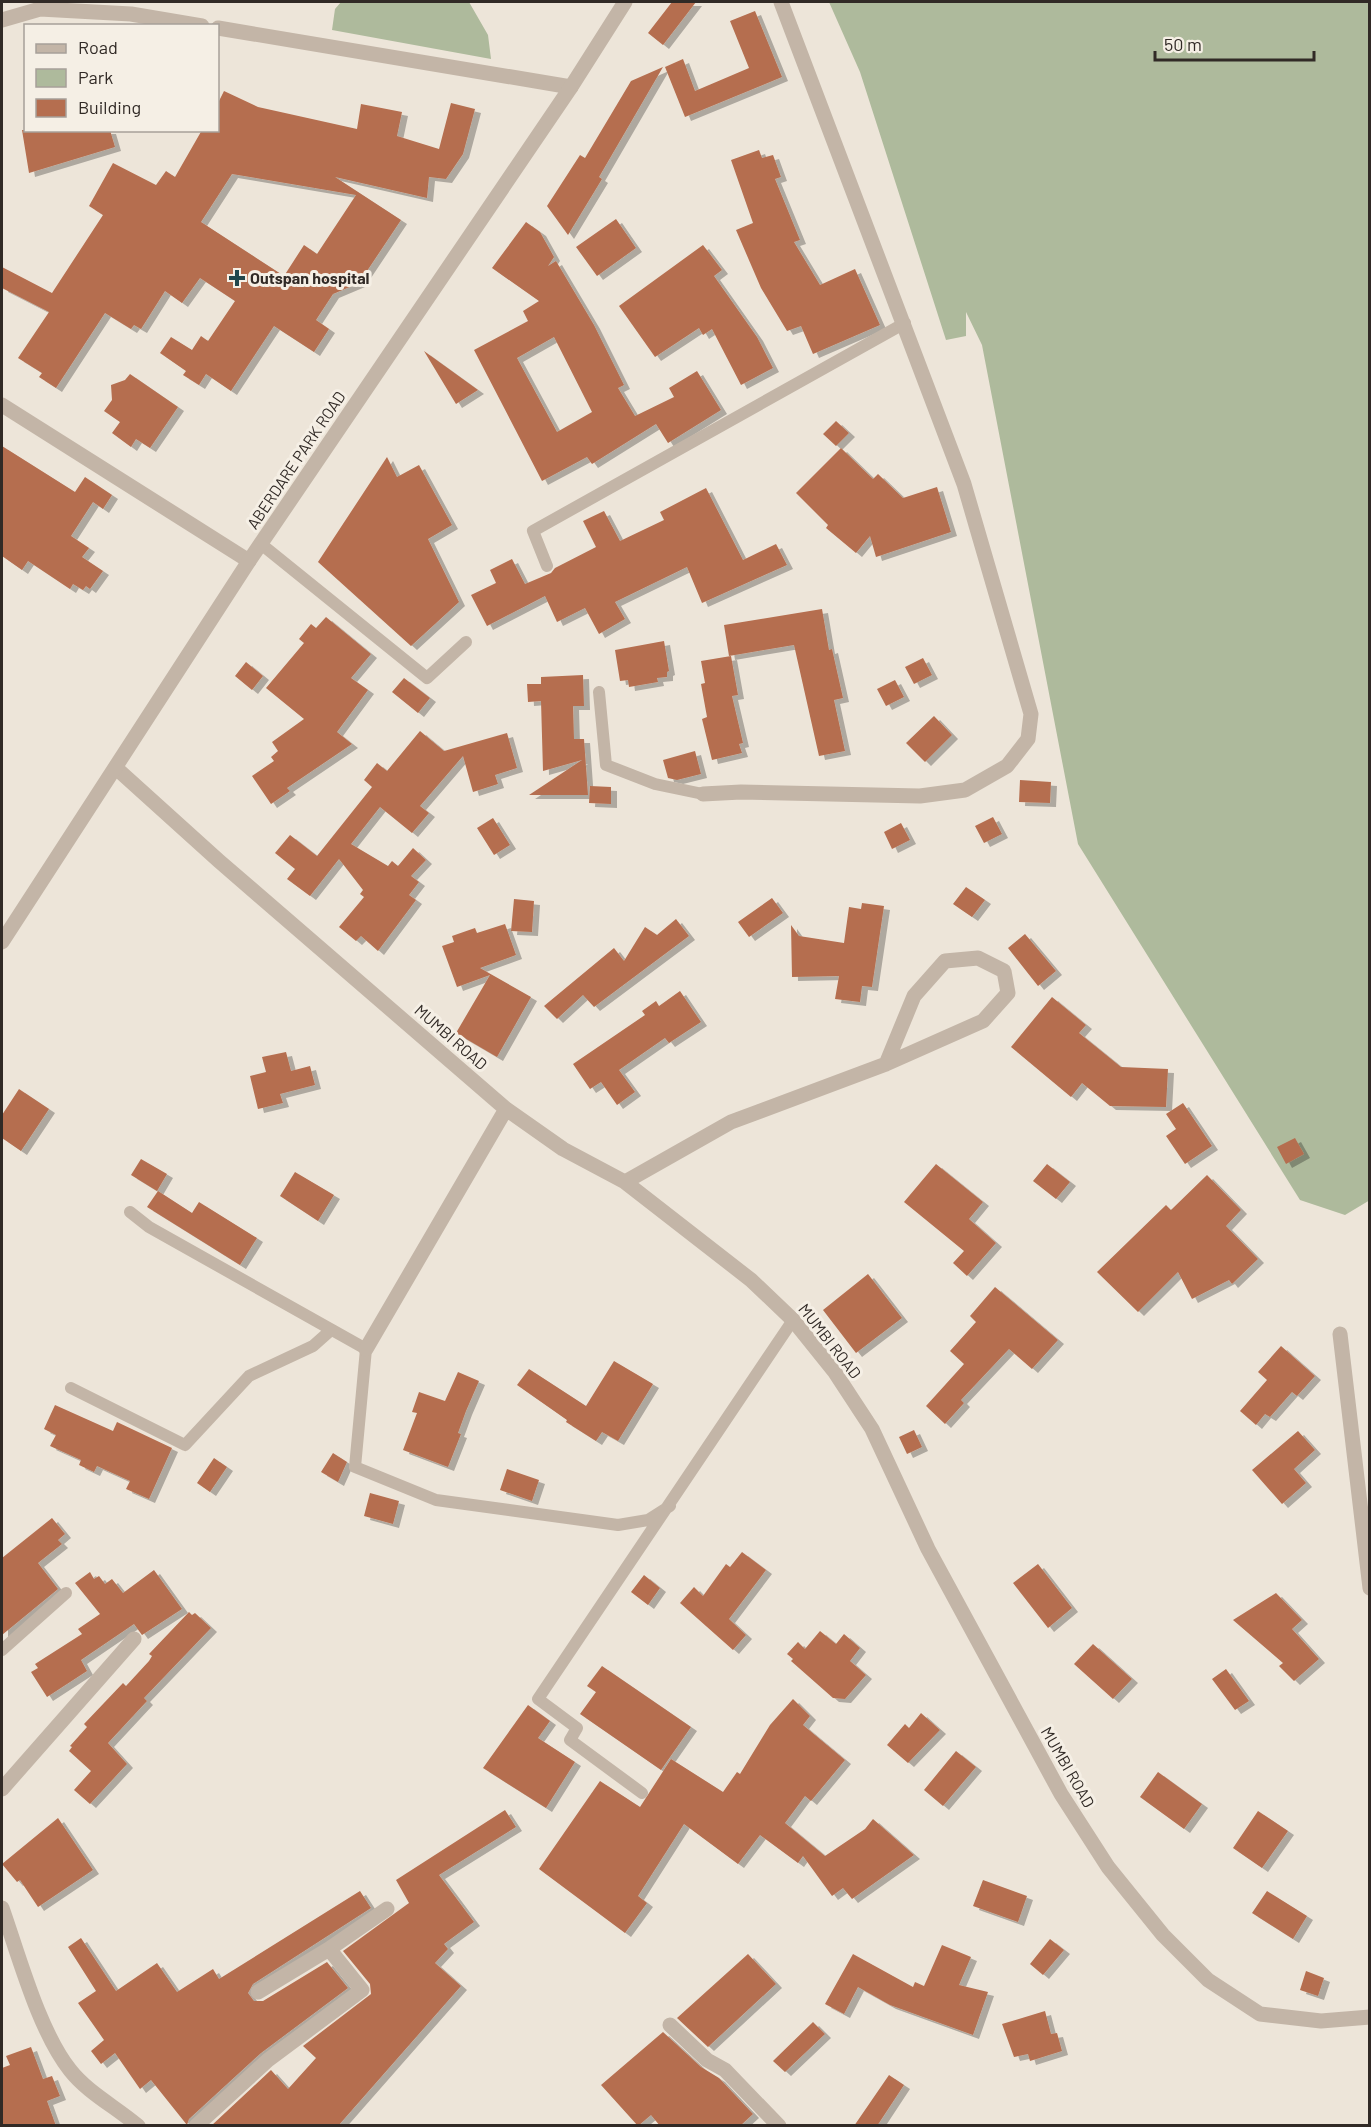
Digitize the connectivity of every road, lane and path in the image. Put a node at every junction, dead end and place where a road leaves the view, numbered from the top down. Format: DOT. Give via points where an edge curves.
graph roads {
  1 [pos="625,2"];
  2 [pos="781,2"];
  3 [pos="2,20"];
  4 [pos="190,24"];
  5 [pos="219,28"];
  6 [pos="571,87"];
  7 [pos="905,323"];
  8 [pos="2,405"];
  9 [pos="261,544"];
  10 [pos="249,561"];
  11 [pos="547,566"];
  12 [pos="466,642"];
  13 [pos="599,692"];
  14 [pos="116,768"];
  15 [pos="704,794"];
  16 [pos="2,942"];
  17 [pos="886,1064"];
  18 [pos="506,1109"];
  19 [pos="625,1182"];
  20 [pos="130,1212"];
  21 [pos="794,1320"];
  22 [pos="331,1329"];
  23 [pos="1340,1334"];
  24 [pos="366,1349"];
  25 [pos="71,1388"];
  26 [pos="670,1506"];
  27 [pos="1366,1514"];
  28 [pos="1370,1588"];
  29 [pos="66,1593"];
  30 [pos="134,1639"];
  31 [pos="2,1650"];
  32 [pos="2,1789"];
  33 [pos="642,1793"];
  34 [pos="2,1908"];
  35 [pos="387,1909"];
  36 [pos="330,1949"];
  37 [pos="258,1992"];
  38 [pos="1370,2017"];
  39 [pos="670,2025"];
  40 [pos="138,2126"];
  41 [pos="196,2126"];
  42 [pos="779,2126"];
  1 -- 6 [label="street, ABERDARE PARK ROAD"];
  2 -- 7 [label="street"];
  3 -- 4 [label="street" via="40,9 131,14"];
  5 -- 6 [label="street"];
  6 -- 9 [label="street, ABERDARE PARK ROAD"];
  7 -- 11 [label="lane" via="533,531"];
  7 -- 15 [label="street" via="964,484 1031,714 1028,739 1007,766 965,790 920,796"];
  8 -- 10 [label="street"];
  9 -- 10 [label="street, ABERDARE PARK ROAD"];
  9 -- 12 [label="lane" via="427,678"];
  10 -- 14 [label="street, ABERDARE PARK ROAD"];
  13 -- 15 [label="lane" via="606,765 655,784"];
  14 -- 16 [label="street, ABERDARE PARK ROAD"];
  14 -- 18 [label="street, MUMBI ROAD"];
  17 -- 17 [label="street" via="983,1021 1008,993 1005,971 978,958 945,961 914,996"];
  17 -- 19 [label="street" via="731,1122"];
  18 -- 19 [label="street, MUMBI ROAD" via="564,1149"];
  18 -- 24 [label="street"];
  19 -- 21 [label="street, MUMBI ROAD" via="751,1280"];
  20 -- 22 [label="lane" via="149,1227"];
  21 -- 26 [label="lane"];
  21 -- 38 [label="street, MUMBI ROAD" via="834,1371 872,1430 928,1549 1061,1794 1108,1867 1163,1935 1208,1980 1260,2014 1322,2021"];
  22 -- 24 [label="lane"];
  22 -- 25 [label="lane" via="313,1346 249,1376 185,1445"];
  23 -- 27 [label="street"];
  24 -- 26 [label="lane" via="355,1467 436,1500 618,1525 648,1520"];
  26 -- 33 [label="lane" via="538,1699 577,1728 570,1740"];
  27 -- 28 [label="street"];
  29 -- 31 [label="lane"];
  30 -- 32 [label="street"];
  34 -- 40 [label="street" via="27,1984 70,2070"];
  35 -- 36 [label="street"];
  36 -- 37 [label="street"];
  36 -- 41 [label="street" via="362,1990 268,2060"];
  39 -- 42 [label="street" via="707,2060 725,2070"];
}
